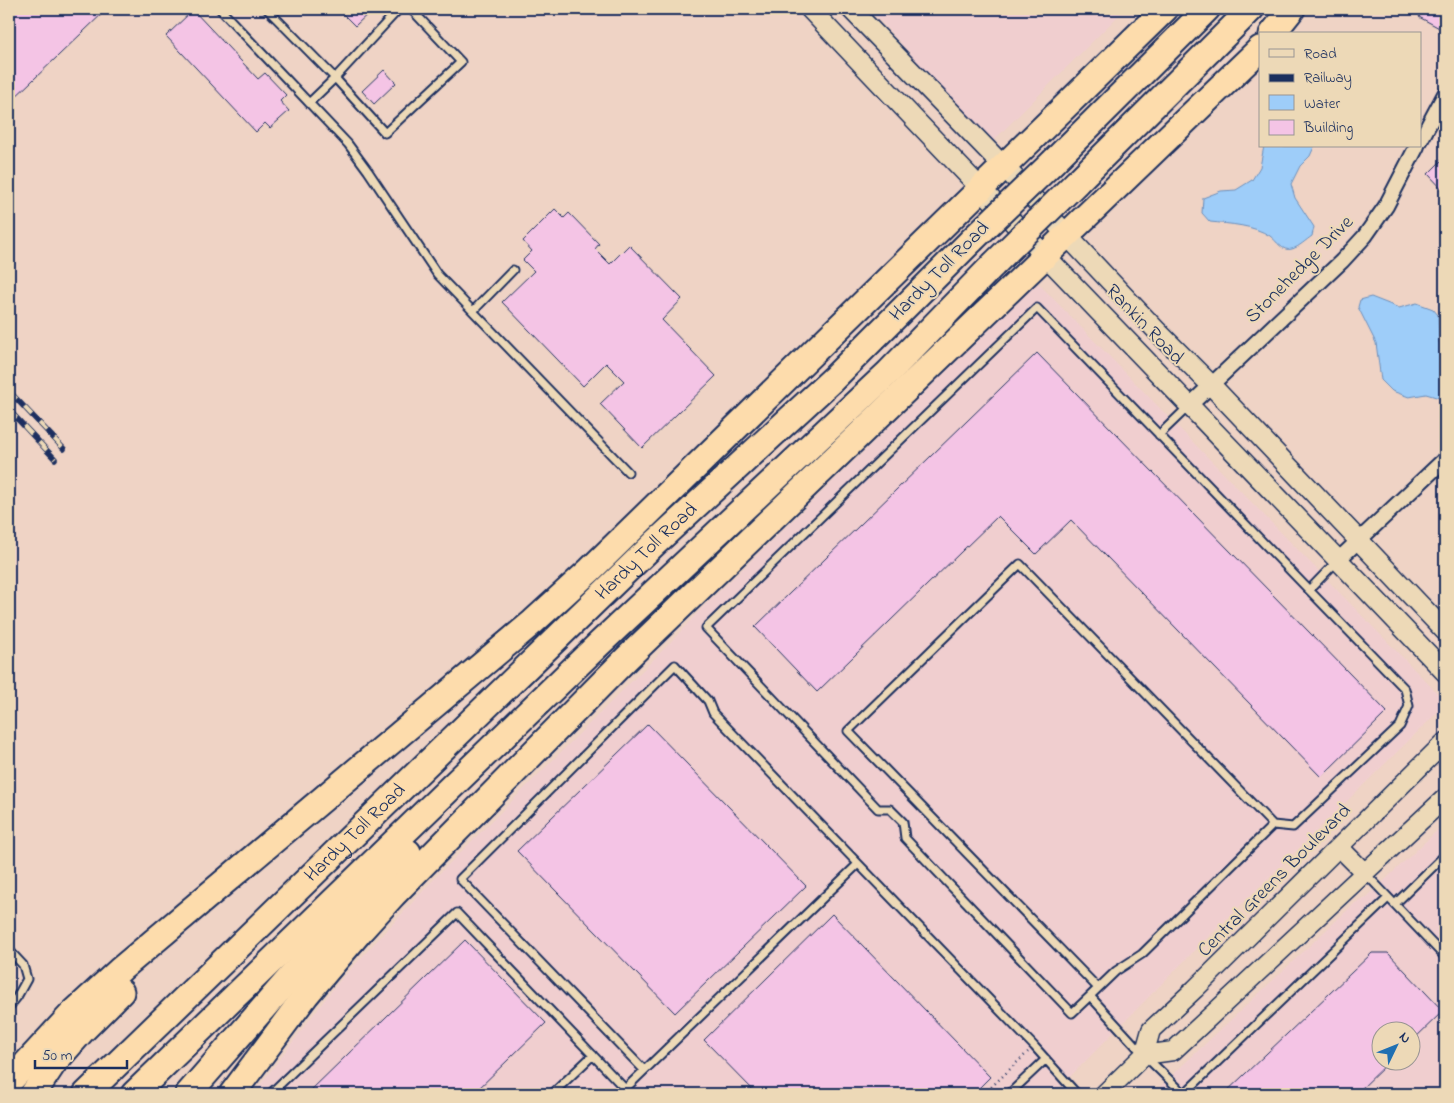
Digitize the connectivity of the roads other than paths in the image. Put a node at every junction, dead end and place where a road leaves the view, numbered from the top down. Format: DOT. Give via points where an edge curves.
graph roads {
  1 [pos="220,9"];
  2 [pos="267,9"];
  3 [pos="399,9"];
  4 [pos="411,9"];
  5 [pos="810,9"];
  6 [pos="851,9"];
  7 [pos="1165,9"];
  8 [pos="1207,9"];
  9 [pos="1251,9"];
  10 [pos="1292,9"];
  11 [pos="1274,32"];
  12 [pos="1259,50"];
  13 [pos="336,78"];
  14 [pos="1444,100"];
  15 [pos="309,103"];
  16 [pos="1422,138"];
  17 [pos="1416,148"];
  18 [pos="1003,166"];
  19 [pos="981,188"];
  20 [pos="1066,235"];
  21 [pos="1045,256"];
  22 [pos="513,270"];
  23 [pos="473,311"];
  24 [pos="1211,385"];
  25 [pos="1190,405"];
  26 [pos="1159,435"];
  27 [pos="1445,459"];
  28 [pos="628,472"];
  29 [pos="1359,540"];
  30 [pos="653,544"];
  31 [pos="1338,560"];
  32 [pos="1309,590"];
  33 [pos="1445,631"];
  34 [pos="598,645"];
  35 [pos="1445,672"];
  36 [pos="1445,742"];
  37 [pos="1445,798"];
  38 [pos="1273,825"];
  39 [pos="1339,847"];
  40 [pos="1445,855"];
  41 [pos="858,864"];
  42 [pos="1365,873"];
  43 [pos="1388,898"];
  44 [pos="1395,904"];
  45 [pos="9,950"];
  46 [pos="1445,957"];
  47 [pos="1098,988"];
  48 [pos="1090,996"];
  49 [pos="9,1007"];
  50 [pos="593,1055"];
  51 [pos="1144,1055"];
  52 [pos="1046,1059"];
  53 [pos="644,1070"];
  54 [pos="9,1082"];
  55 [pos="1445,1091"];
  56 [pos="628,1092"];
  57 [pos="33,1094"];
  58 [pos="86,1094"];
  59 [pos="134,1094"];
  60 [pos="188,1094"];
  61 [pos="232,1094"];
  62 [pos="270,1094"];
  63 [pos="552,1094"];
  64 [pos="1009,1094"];
  65 [pos="1077,1094"];
  66 [pos="1105,1094"];
  67 [pos="1184,1094"];
  68 [pos="1442,1094"];
  1 -- 15 [label="lane"];
  2 -- 13 [label="lane"];
  3 -- 13 [label="lane"];
  4 -- 13 [label="lane" via="460,62 385,133"];
  5 -- 19 [label="main road, Rankin Road"];
  6 -- 18 [label="main road, Rankin Road"];
  7 -- 18 [label="highway"];
  8 -- 30 [label="highway, Hardy Toll Road, bridge" via="833,379"];
  9 -- 34 [label="highway, Hardy Toll Road, bridge" via="889,372"];
  10 -- 11 [label="highway"];
  12 -- 20 [label="highway"];
  13 -- 15 [label="lane"];
  14 -- 16 [label="street"];
  15 -- 23 [label="lane" via="348,144 437,274"];
  17 -- 24 [label="street, Stonehedge Drive" via="1386,206 1365,236"];
  18 -- 19 [label="highway"];
  18 -- 20 [label="main road, Rankin Road"];
  19 -- 21 [label="main road, Rankin Road"];
  19 -- 54 [label="highway" via="590,570 121,968 71,1015"];
  20 -- 21 [label="highway"];
  20 -- 24 [label="main road, Rankin Road"];
  21 -- 25 [label="main road, Rankin Road"];
  21 -- 61 [label="highway" via="626,659 400,888 306,995"];
  22 -- 23 [label="lane"];
  23 -- 28 [label="lane"];
  24 -- 25 [label="street, Stonehedge Drive"];
  24 -- 29 [label="main road, Rankin Road"];
  25 -- 26 [label="lane"];
  25 -- 31 [label="main road, Rankin Road"];
  26 -- 32 [label="lane"];
  26 -- 48 [label="lane" via="1037,308 706,628 878,809 890,809 903,822 905,838 1072,1013"];
  27 -- 29 [label="street"];
  29 -- 31 [label="street"];
  29 -- 33 [label="main road, Rankin Road"];
  30 -- 57 [label="highway" via="147,969 99,1012 53,1064"];
  30 -- 58 [label="highway, Hardy Toll Road"];
  31 -- 32 [label="lane"];
  31 -- 35 [label="main road, Rankin Road"];
  32 -- 38 [label="lane" via="1405,689 1409,706 1400,726 1293,827"];
  34 -- 59 [label="highway, Hardy Toll Road"];
  34 -- 60 [label="highway" via="515,746 339,925"];
  36 -- 39 [label="street, Central Greens Boulevard"];
  37 -- 42 [label="street"];
  38 -- 47 [label="lane" via="1142,954"];
  38 -- 47 [label="lane" via="1020,564 848,731"];
  39 -- 42 [label="street"];
  39 -- 51 [label="street, Central Greens Boulevard" via="1151,1030"];
  40 -- 44 [label="lane"];
  41 -- 52 [label="lane"];
  41 -- 53 [label="lane"];
  41 -- 53 [label="lane" via="713,713 708,701 675,666 460,879"];
  42 -- 43 [label="lane"];
  42 -- 51 [label="street" via="1173,1051"];
  43 -- 44 [label="lane"];
  43 -- 67 [label="lane"];
  44 -- 46 [label="lane"];
  45 -- 49 [label="lane" via="23,964 27,979"];
  47 -- 48 [label="lane"];
  48 -- 51 [label="lane"];
  50 -- 56 [label="lane"];
  50 -- 62 [label="lane" via="457,913"];
  50 -- 63 [label="lane"];
  51 -- 66 [label="street"];
  51 -- 67 [label="lane"];
  52 -- 64 [label="lane"];
  52 -- 65 [label="lane"];
  53 -- 56 [label="lane"];
  55 -- 68 [label="lane"];
}
